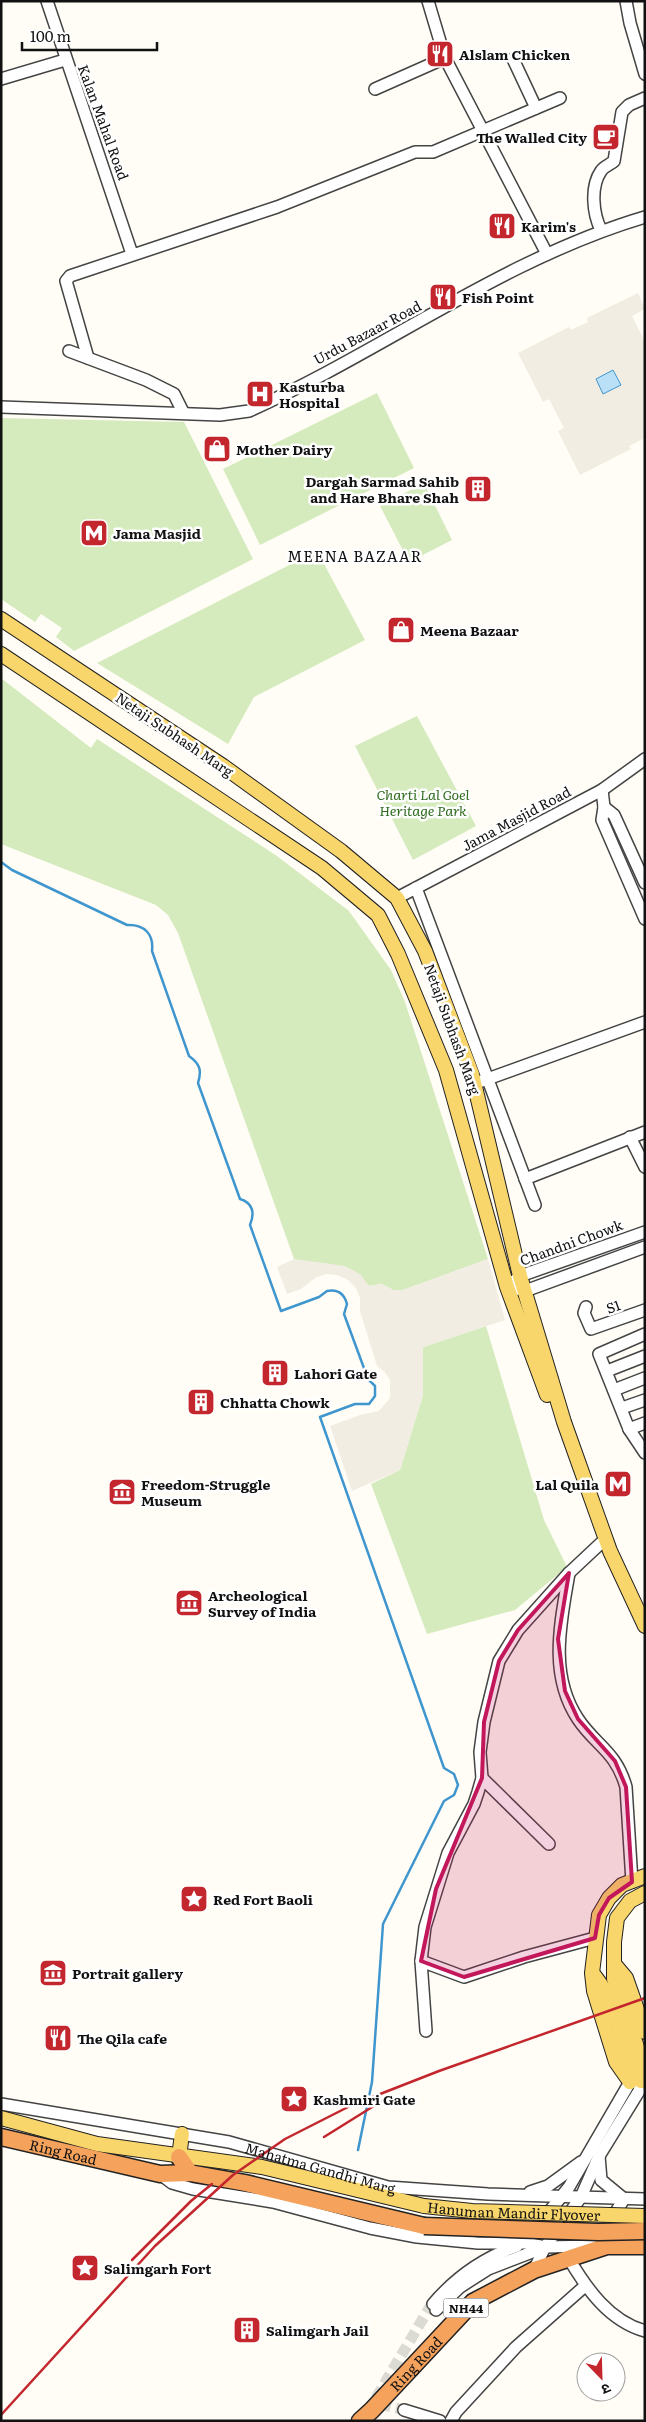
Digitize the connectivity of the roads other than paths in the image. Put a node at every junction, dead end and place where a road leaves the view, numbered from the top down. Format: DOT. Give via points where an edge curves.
graph roads {
  1 [pos="46,1"];
  2 [pos="428,1"];
  3 [pos="626,1"];
  4 [pos="446,58"];
  5 [pos="514,59"];
  6 [pos="65,60"];
  7 [pos="645,74"];
  8 [pos="1,79"];
  9 [pos="375,89"];
  10 [pos="560,98"];
  11 [pos="645,98"];
  12 [pos="536,108"];
  13 [pos="482,130"];
  14 [pos="645,217"];
  15 [pos="601,230"];
  16 [pos="132,254"];
  17 [pos="546,254"];
  18 [pos="68,351"];
  19 [pos="88,358"];
  20 [pos="1,407"];
  21 [pos="183,412"];
  22 [pos="1,619"];
  23 [pos="1,654"];
  24 [pos="645,759"];
  25 [pos="602,790"];
  26 [pos="604,807"];
  27 [pos="642,871"];
  28 [pos="645,883"];
  29 [pos="416,888"];
  30 [pos="398,898"];
  31 [pos="645,919"];
  32 [pos="645,1022"];
  33 [pos="482,1081"];
  34 [pos="645,1132"];
  35 [pos="630,1137"];
  36 [pos="645,1167"];
  37 [pos="525,1179"];
  38 [pos="535,1205"];
  39 [pos="645,1232"];
  40 [pos="645,1247"];
  41 [pos="520,1276"];
  42 [pos="507,1287"];
  43 [pos="525,1291"];
  44 [pos="586,1307"];
  45 [pos="645,1310"];
  46 [pos="645,1334"];
  47 [pos="645,1356"];
  48 [pos="607,1370"];
  49 [pos="645,1378"];
  50 [pos="614,1390"];
  51 [pos="645,1400"];
  52 [pos="622,1408"];
  53 [pos="645,1423"];
  54 [pos="629,1429"];
  55 [pos="645,1453"];
  56 [pos="601,1543"];
  57 [pos="569,1573"];
  58 [pos="645,1626"];
  59 [pos="645,1637"];
  60 [pos="482,1778"];
  61 [pos="549,1844"];
  62 [pos="645,1876"];
  63 [pos="632,1882"];
  64 [pos="645,1893"];
  65 [pos="595,1938"];
  66 [pos="421,1960"];
  67 [pos="615,1965"];
  68 [pos="426,2032"];
  69 [pos="645,2032"];
  70 [pos="638,2079"];
  71 [pos="1,2104"];
  72 [pos="1,2118"];
  73 [pos="182,2134"];
  74 [pos="1,2138"];
  75 [pos="599,2156"];
  76 [pos="178,2157"];
  77 [pos="584,2159"];
  78 [pos="160,2174"];
  79 [pos="190,2174"];
  80 [pos="524,2195"];
  81 [pos="561,2196"];
  82 [pos="581,2197"];
  83 [pos="302,2198"];
  84 [pos="624,2198"];
  85 [pos="645,2199"];
  86 [pos="273,2202"];
  87 [pos="645,2216"];
  88 [pos="645,2231"];
  89 [pos="526,2243"];
  90 [pos="607,2246"];
  91 [pos="645,2246"];
  92 [pos="544,2247"];
  93 [pos="569,2260"];
  94 [pos="534,2270"];
  95 [pos="585,2286"];
  96 [pos="645,2331"];
  97 [pos="404,2410"];
  98 [pos="360,2421"];
  99 [pos="440,2421"];
  100 [pos="451,2421"];
  1 -- 6 [label="street, Kalan Mahal Road"];
  2 -- 4 [label="street"];
  3 -- 7 [label="street"];
  4 -- 9 [label="street"];
  4 -- 13 [label="street"];
  5 -- 12 [label="street"];
  6 -- 8 [label="street"];
  6 -- 16 [label="street, Kalan Mahal Road"];
  10 -- 12 [label="street"];
  11 -- 15 [label="street" via="622,112 614,161 603,168 599,176 593,209"];
  12 -- 13 [label="street"];
  13 -- 16 [label="street" via="432,152 418,151 198,235"];
  13 -- 17 [label="street"];
  14 -- 15 [label="street, Urdu Bazaar Road"];
  15 -- 17 [label="street, Urdu Bazaar Road"];
  16 -- 19 [label="street" via="67,278"];
  17 -- 21 [label="street, Urdu Bazaar Road" via="249,411 220,415"];
  18 -- 19 [label="street"];
  19 -- 21 [label="street" via="174,394"];
  20 -- 21 [label="street, Urdu Bazaar Road"];
  22 -- 30 [label="main road, Netaji Subhash Marg" via="223,766 341,851"];
  23 -- 42 [label="main road, Netaji Subhash Marg" via="322,868 378,915 398,954 446,1070"];
  24 -- 25 [label="street, Jama Masjid Road"];
  25 -- 26 [label="street"];
  25 -- 29 [label="street, Jama Masjid Road"];
  26 -- 27 [label="street" via="614,816"];
  26 -- 31 [label="street" via="602,820"];
  27 -- 28 [label="street"];
  29 -- 30 [label="street, Jama Masjid Road"];
  29 -- 33 [label="street"];
  30 -- 33 [label="main road, Netaji Subhash Marg"];
  32 -- 33 [label="street"];
  33 -- 37 [label="street"];
  33 -- 41 [label="main road, Netaji Subhash Marg"];
  34 -- 35 [label="street"];
  35 -- 36 [label="street"];
  35 -- 37 [label="street"];
  37 -- 38 [label="street"];
  39 -- 41 [label="street, Chandni Chowk"];
  40 -- 43 [label="street"];
  41 -- 42 [label="street, Chandni Chowk"];
  41 -- 43 [label="main road, Netaji Subhash Marg"];
  42 -- 43 [label="street"];
  42 -- 56 [label="main road, Netaji Subhash Marg"];
  43 -- 58 [label="main road, Netaji Subhash Marg" via="592,1504"];
  44 -- 45 [label="street, S1" via="584,1313 591,1329"];
  46 -- 48 [label="street" via="599,1354"];
  47 -- 48 [label="street"];
  48 -- 50 [label="street"];
  49 -- 50 [label="street"];
  50 -- 52 [label="street"];
  51 -- 52 [label="street"];
  52 -- 54 [label="street"];
  53 -- 54 [label="street"];
  54 -- 55 [label="street"];
  56 -- 57 [label="street"];
  56 -- 59 [label="main road, Netaji Subhash Marg"];
  57 -- 60 [label="street" via="518,1630 499,1661 484,1722 480,1752"];
  57 -- 63 [label="street" via="558,1638 560,1668 565,1691 578,1719 603,1745 622,1774 626,1787"];
  60 -- 61 [label="street"];
  60 -- 66 [label="street" via="474,1804 448,1853 425,1927"];
  62 -- 63 [label="main road"];
  63 -- 65 [label="main road" via="609,1898 600,1915"];
  64 -- 67 [label="main road" via="630,1901 617,1918"];
  65 -- 66 [label="street" via="524,1957 464,1978"];
  65 -- 70 [label="main road" via="594,1991 616,2062"];
  66 -- 68 [label="street"];
  67 -- 69 [label="main road" via="626,1978"];
  67 -- 70 [label="main road" via="614,1979 637,2047"];
  70 -- 75 [label="street" via="639,2091"];
  70 -- 77 [label="street"];
  71 -- 73 [label="street, Mahatma Gandhi Marg"];
  72 -- 76 [label="main road" via="96,2144"];
  73 -- 76 [label="main road"];
  73 -- 80 [label="street, Mahatma Gandhi Marg" via="230,2142 388,2186"];
  74 -- 78 [label="highway, Ring Road"];
  75 -- 82 [label="street"];
  75 -- 84 [label="street" via="601,2180"];
  76 -- 79 [label="highway"];
  76 -- 87 [label="main road, Hanuman Mandir Flyover, bridge" via="262,2167 424,2206 472,2212"];
  77 -- 80 [label="street" via="548,2186"];
  77 -- 81 [label="street"];
  78 -- 79 [label="highway, Ring Road"];
  78 -- 86 [label="street" via="172,2183 193,2189"];
  79 -- 83 [label="highway, Ring Road" via="245,2183"];
  80 -- 81 [label="street, Mahatma Gandhi Marg"];
  81 -- 82 [label="street, Mahatma Gandhi Marg"];
  81 -- 89 [label="street"];
  82 -- 84 [label="street, Mahatma Gandhi Marg"];
  82 -- 92 [label="street"];
  83 -- 86 [label="highway"];
  83 -- 88 [label="highway, Hanuman Mandir Flyover, bridge" via="424,2226"];
  84 -- 85 [label="street, Mahatma Gandhi Marg"];
  84 -- 90 [label="street" via="610,2223"];
  86 -- 89 [label="street" via="417,2237 478,2243"];
  89 -- 92 [label="street"];
  89 -- 92 [label="street" via="497,2254 463,2274 434,2308 488,2268"];
  90 -- 91 [label="highway"];
  90 -- 92 [label="street"];
  90 -- 93 [label="highway, Ring Road / NH44"];
  92 -- 94 [label="street"];
  93 -- 94 [label="highway, Ring Road / NH44"];
  93 -- 95 [label="street"];
  94 -- 98 [label="highway, Ring Road / NH44" via="473,2302"];
  95 -- 96 [label="street" via="617,2319"];
  95 -- 100 [label="street" via="516,2347"];
  97 -- 99 [label="street"];
}
